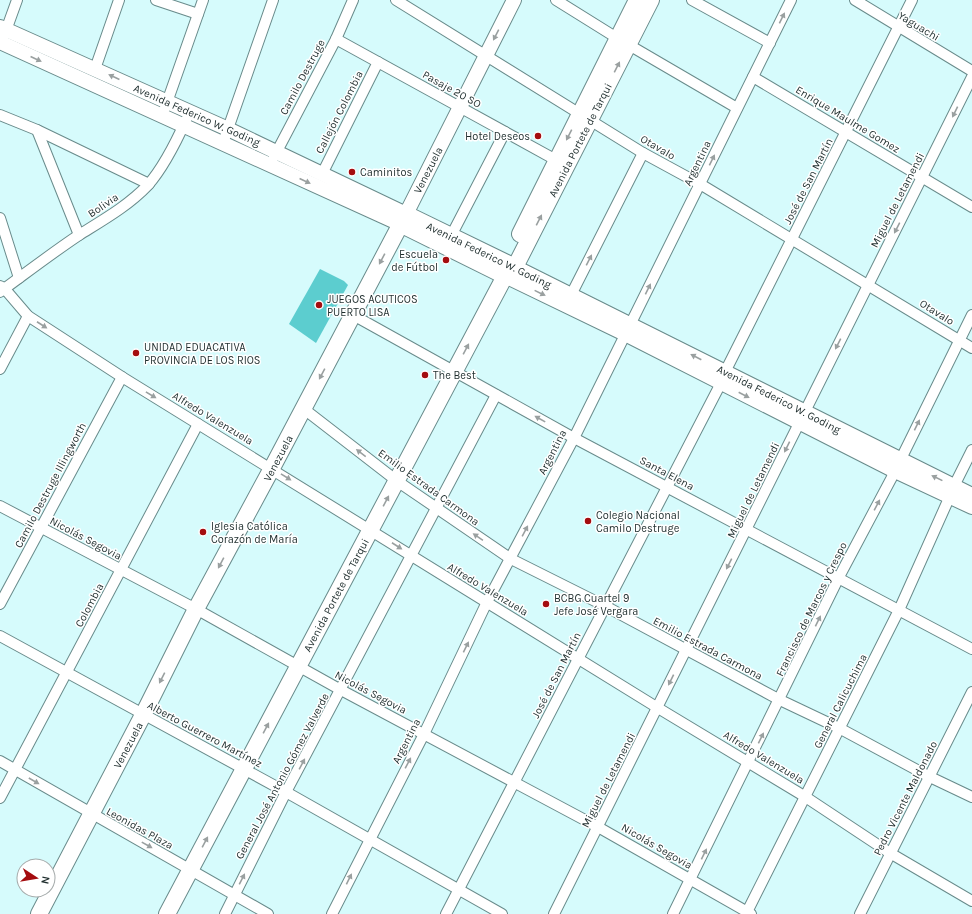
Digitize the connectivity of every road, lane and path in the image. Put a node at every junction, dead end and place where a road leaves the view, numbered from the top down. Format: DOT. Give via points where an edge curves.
graph roads {
  1 [pos="17,0"];
  2 [pos="119,0"];
  3 [pos="156,0"];
  4 [pos="203,0"];
  5 [pos="273,0"];
  6 [pos="353,0"];
  7 [pos="396,0"];
  8 [pos="514,0"];
  9 [pos="556,0"];
  10 [pos="637,0"];
  11 [pos="651,0"];
  12 [pos="692,0"];
  13 [pos="791,0"];
  14 [pos="855,0"];
  15 [pos="912,0"];
  16 [pos="198,14"];
  17 [pos="898,27"];
  18 [pos="2,37"];
  19 [pos="336,39"];
  20 [pos="623,42"];
  21 [pos="770,43"];
  22 [pos="486,54"];
  23 [pos="378,62"];
  24 [pos="95,69"];
  25 [pos="972,71"];
  26 [pos="753,77"];
  27 [pos="972,77"];
  28 [pos="168,102"];
  29 [pos="460,107"];
  30 [pos="738,108"];
  31 [pos="190,112"];
  32 [pos="0,115"];
  33 [pos="585,116"];
  34 [pos="162,117"];
  35 [pos="183,126"];
  36 [pos="228,129"];
  37 [pos="36,130"];
  38 [pos="505,132"];
  39 [pos="846,132"];
  40 [pos="223,143"];
  41 [pos="277,152"];
  42 [pos="644,153"];
  43 [pos="556,160"];
  44 [pos="270,164"];
  45 [pos="322,174"];
  46 [pos="922,177"];
  47 [pos="149,184"];
  48 [pos="700,184"];
  49 [pos="972,207"];
  50 [pos="0,218"];
  51 [pos="403,219"];
  52 [pos="79,235"];
  53 [pos="451,236"];
  54 [pos="791,240"];
  55 [pos="509,269"];
  56 [pos="19,278"];
  57 [pos="868,285"];
  58 [pos="2,289"];
  59 [pos="572,295"];
  60 [pos="353,315"];
  61 [pos="972,315"];
  62 [pos="28,316"];
  63 [pos="628,329"];
  64 [pos="959,340"];
  65 [pos="972,348"];
  66 [pos="0,369"];
  67 [pos="454,372"];
  68 [pos="122,377"];
  69 [pos="723,377"];
  70 [pos="496,395"];
  71 [pos="304,409"];
  72 [pos="802,417"];
  73 [pos="198,424"];
  74 [pos="574,438"];
  75 [pos="972,450"];
  76 [pos="898,465"];
  77 [pos="272,468"];
  78 [pos="397,481"];
  79 [pos="667,486"];
  80 [pos="952,491"];
  81 [pos="972,495"];
  82 [pos="0,506"];
  83 [pos="972,507"];
  84 [pos="436,509"];
  85 [pos="41,527"];
  86 [pos="747,529"];
  87 [pos="371,530"];
  88 [pos="412,556"];
  89 [pos="510,559"];
  90 [pos="121,570"];
  91 [pos="839,577"];
  92 [pos="487,602"];
  93 [pos="0,604"];
  94 [pos="605,606"];
  95 [pos="196,609"];
  96 [pos="899,610"];
  97 [pos="0,636"];
  98 [pos="972,649"];
  99 [pos="686,650"];
  100 [pos="578,657"];
  101 [pos="299,666"];
  102 [pos="67,672"];
  103 [pos="341,690"];
  104 [pos="972,692"];
  105 [pos="780,700"];
  106 [pos="658,708"];
  107 [pos="144,715"];
  108 [pos="840,728"];
  109 [pos="424,734"];
  110 [pos="0,762"];
  111 [pos="749,762"];
  112 [pos="244,769"];
  113 [pos="15,770"];
  114 [pos="930,777"];
  115 [pos="515,783"];
  116 [pos="286,792"];
  117 [pos="804,796"];
  118 [pos="972,797"];
  119 [pos="0,798"];
  120 [pos="92,814"];
  121 [pos="598,826"];
  122 [pos="368,839"];
  123 [pos="890,854"];
  124 [pos="191,870"];
  125 [pos="691,880"];
  126 [pos="459,890"];
  127 [pos="234,895"];
  128 [pos="972,901"];
  129 [pos="748,913"];
  130 [pos="39,914"];
  131 [pos="168,914"];
  132 [pos="225,914"];
  133 [pos="268,914"];
  134 [pos="332,914"];
  135 [pos="446,914"];
  136 [pos="502,914"];
  137 [pos="554,914"];
  138 [pos="673,914"];
  139 [pos="860,914"];
  1 -- 18 [label="street"];
  2 -- 24 [label="street"];
  3 -- 16 [label="street"];
  4 -- 16 [label="street"];
  5 -- 36 [label="street"];
  6 -- 19 [label="street, Camilo Destruge"];
  7 -- 22 [label="street, Otavalo"];
  8 -- 22 [label="street, Venezuela, one-way"];
  9 -- 20 [label="street"];
  10 -- 20 [label="main road, Avenida Portete de Tarqui"];
  11 -- 20 [label="main road, Avenida Portete de Tarqui"];
  12 -- 21 [label="street"];
  21 -- 13 [label="street, Argentina, one-way"];
  14 -- 17 [label="street, Yaguachi"];
  15 -- 17 [label="street, José de San Martín"];
  16 -- 28 [label="street"];
  17 -- 25 [label="street, Yaguachi"];
  17 -- 39 [label="street, José de San Martín"];
  18 -- 24 [label="street, Avenida Federico W. Goding"];
  18 -- 34 [label="street, Avenida Federico W. Goding, one-way"];
  19 -- 23 [label="street, Pasaje 20 SO"];
  19 -- 41 [label="street, Camilo Destruge"];
  20 -- 30 [label="street"];
  20 -- 33 [label="main road, Avenida Portete de Tarqui"];
  21 -- 26 [label="street, Argentina"];
  22 -- 29 [label="street, Venezuela"];
  22 -- 33 [label="street, Otavalo"];
  23 -- 29 [label="street, Pasaje 20 SO"];
  23 -- 45 [label="street, Callejón Colombia"];
  28 -- 24 [label="street, Avenida Federico W. Goding, one-way"];
  26 -- 30 [label="street, Argentina"];
  26 -- 39 [label="street, Enrique Maulme Gomez"];
  27 -- 46 [label="street, Miguel de Letamendi, one-way"];
  28 -- 31 [label="street, Avenida Federico W. Goding"];
  28 -- 34 [label="street"];
  29 -- 38 [label="street, Pasaje 20 SO"];
  29 -- 51 [label="street, Venezuela"];
  48 -- 30 [label="street, Argentina, one-way"];
  31 -- 35 [label="street, Bolivia"];
  31 -- 36 [label="street, Avenida Federico W. Goding"];
  32 -- 37 [label="street"];
  33 -- 42 [label="street, Otavalo"];
  33 -- 43 [label="main road, Avenida Portete de Tarqui, one-way"];
  55 -- 33 [label="main road, Avenida Portete de Tarqui, one-way"];
  34 -- 35 [label="street, Avenida Federico W. Goding"];
  35 -- 40 [label="street, Avenida Federico W. Goding"];
  35 -- 47 [label="street, Bolivia"];
  36 -- 40 [label="street"];
  36 -- 41 [label="street, Avenida Federico W. Goding"];
  37 -- 47 [label="street"];
  37 -- 52 [label="street"];
  38 -- 43 [label="street, Pasaje 20 SO"];
  38 -- 53 [label="street"];
  39 -- 46 [label="street, Enrique Maulme Gomez"];
  39 -- 54 [label="street, José de San Martín"];
  40 -- 44 [label="street, Avenida Federico W. Goding"];
  41 -- 44 [label="street, Camilo Destruge"];
  41 -- 45 [label="street, Avenida Federico W. Goding"];
  42 -- 48 [label="street, Otavalo"];
  59 -- 42 [label="street, one-way"];
  43 -- 55 [label="main road, Avenida Portete de Tarqui"];
  44 -- 51 [label="street, Avenida Federico W. Goding, one-way"];
  45 -- 51 [label="street, Avenida Federico W. Goding"];
  46 -- 49 [label="street, Enrique Maulme Gomez"];
  46 -- 57 [label="street, Miguel de Letamendi, one-way"];
  47 -- 52 [label="street, Bolivia" via="117,212"];
  48 -- 54 [label="street, Otavalo"];
  63 -- 48 [label="street, Argentina, one-way"];
  50 -- 56 [label="street"];
  51 -- 53 [label="main road, Avenida Federico W. Goding"];
  51 -- 55 [label="main road, Avenida Federico W. Goding"];
  51 -- 60 [label="main road, Venezuela, one-way"];
  52 -- 56 [label="street, Bolivia"];
  53 -- 55 [label="main road, Avenida Federico W. Goding"];
  54 -- 57 [label="street, Otavalo"];
  54 -- 69 [label="street, José de San Martín"];
  55 -- 59 [label="street, Avenida Federico W. Goding"];
  55 -- 63 [label="street, Avenida Federico W. Goding, one-way"];
  67 -- 55 [label="main road, Avenida Portete de Tarqui, one-way"];
  56 -- 58 [label="street, Bolivia"];
  57 -- 64 [label="street, Otavalo"];
  57 -- 72 [label="street, Miguel de Letamendi, one-way"];
  58 -- 62 [label="street, Alfredo Valenzuela"];
  59 -- 63 [label="street, Avenida Federico W. Goding"];
  60 -- 67 [label="street, Santa Elena"];
  60 -- 71 [label="main road, Venezuela, one-way"];
  61 -- 64 [label="street, Francisco de Marcos y Crespo"];
  62 -- 66 [label="street"];
  62 -- 68 [label="street, Alfredo Valenzuela, one-way"];
  63 -- 69 [label="street, Avenida Federico W. Goding"];
  63 -- 74 [label="street, Argentina"];
  64 -- 65 [label="street, Otavalo"];
  76 -- 64 [label="street, Francisco de Marcos y Crespo, one-way"];
  67 -- 70 [label="street, Santa Elena"];
  67 -- 78 [label="main road, Avenida Portete de Tarqui"];
  68 -- 73 [label="street, Alfredo Valenzuela, one-way"];
  68 -- 85 [label="street, Camilo Destruge Illingworth"];
  69 -- 72 [label="street, Avenida Federico W. Goding"];
  69 -- 79 [label="street, José de San Martín"];
  74 -- 70 [label="street, Santa Elena, one-way"];
  70 -- 84 [label="street, General José Antonio Gómez Valverde"];
  71 -- 77 [label="main road, Venezuela"];
  78 -- 71 [label="street, Emilio Estrada Carmona, one-way"];
  72 -- 76 [label="street, Avenida Federico W. Goding"];
  72 -- 86 [label="street, Miguel de Letamendi, one-way"];
  73 -- 77 [label="street, Alfredo Valenzuela"];
  73 -- 90 [label="street, Colombia"];
  74 -- 79 [label="street, Santa Elena"];
  89 -- 74 [label="street, Argentina, one-way"];
  75 -- 80 [label="street, General Calicuchima"];
  76 -- 80 [label="street, Avenida Federico W. Goding"];
  91 -- 76 [label="street, Francisco de Marcos y Crespo, one-way"];
  77 -- 87 [label="street, Alfredo Valenzuela, one-way"];
  77 -- 95 [label="main road, Venezuela, one-way"];
  78 -- 84 [label="street, Emilio Estrada Carmona"];
  87 -- 78 [label="main road, Avenida Portete de Tarqui, one-way"];
  79 -- 86 [label="street, Santa Elena"];
  79 -- 94 [label="street, José de San Martín"];
  80 -- 81 [label="street, Avenida Federico W. Goding"];
  80 -- 83 [label="street, Avenida Federico W. Goding"];
  80 -- 96 [label="street, General Calicuchima"];
  82 -- 85 [label="street, Nicolás Segovia"];
  84 -- 88 [label="street, General José Antonio Gómez Valverde"];
  89 -- 84 [label="street, Emilio Estrada Carmona, one-way"];
  85 -- 90 [label="street, Nicolás Segovia"];
  85 -- 93 [label="street, Camilo Destruge Illingworth"];
  86 -- 91 [label="street, Santa Elena"];
  86 -- 99 [label="street, Miguel de Letamendi, one-way"];
  87 -- 88 [label="street, Alfredo Valenzuela, one-way"];
  87 -- 101 [label="main road, Avenida Portete de Tarqui"];
  88 -- 92 [label="street, Alfredo Valenzuela"];
  88 -- 103 [label="street, General José Antonio Gómez Valverde"];
  89 -- 92 [label="street, Argentina"];
  89 -- 94 [label="street, Emilio Estrada Carmona"];
  90 -- 95 [label="street, Nicolás Segovia"];
  90 -- 102 [label="street, Colombia"];
  91 -- 96 [label="street, Santa Elena"];
  105 -- 91 [label="street, Francisco de Marcos y Crespo, one-way"];
  92 -- 100 [label="street, Alfredo Valenzuela"];
  109 -- 92 [label="street, Argentina, one-way"];
  94 -- 99 [label="street, Emilio Estrada Carmona"];
  94 -- 100 [label="street, José de San Martín"];
  95 -- 101 [label="street, Nicolás Segovia"];
  95 -- 107 [label="main road, Venezuela, one-way"];
  96 -- 98 [label="street, Santa Elena"];
  96 -- 108 [label="street, General Calicuchima"];
  97 -- 102 [label="street, Alberto Guerrero Martínez"];
  99 -- 105 [label="street, Emilio Estrada Carmona"];
  99 -- 106 [label="street, Miguel de Letamendi, one-way"];
  100 -- 106 [label="street, Alfredo Valenzuela"];
  100 -- 115 [label="street, José de San Martín"];
  101 -- 103 [label="street, Nicolás Segovia"];
  112 -- 101 [label="main road, Avenida Portete de Tarqui, one-way"];
  102 -- 107 [label="street, Alberto Guerrero Martínez"];
  102 -- 113 [label="street, Colombia"];
  103 -- 109 [label="street, Nicolás Segovia"];
  116 -- 103 [label="street, General José Antonio Gómez Valverde, one-way"];
  104 -- 114 [label="street, Pedro Vicente Maldonado"];
  105 -- 108 [label="street, Emilio Estrada Carmona"];
  111 -- 105 [label="street, Francisco de Marcos y Crespo, one-way"];
  106 -- 111 [label="street, Alfredo Valenzuela"];
  106 -- 121 [label="street, Miguel de Letamendi"];
  107 -- 112 [label="street, Alberto Guerrero Martínez"];
  107 -- 120 [label="main road, Venezuela"];
  108 -- 114 [label="street, Emilio Estrada Carmona"];
  108 -- 117 [label="street, General Calicuchima"];
  109 -- 115 [label="street, Nicolás Segovia"];
  122 -- 109 [label="street, Argentina, one-way"];
  110 -- 113 [label="street, Leonidas Plaza"];
  111 -- 117 [label="street, Alfredo Valenzuela"];
  125 -- 111 [label="street, Francisco de Marcos y Crespo, one-way"];
  112 -- 116 [label="street, Alberto Guerrero Martínez"];
  124 -- 112 [label="main road, Avenida Portete de Tarqui, one-way"];
  113 -- 119 [label="street, Colombia"];
  113 -- 120 [label="street, Leonidas Plaza, one-way"];
  114 -- 118 [label="street, Emilio Estrada Carmona"];
  114 -- 123 [label="street, Pedro Vicente Maldonado"];
  115 -- 121 [label="street, Nicolás Segovia"];
  115 -- 126 [label="street, José de San Martín"];
  116 -- 122 [label="street, Alberto Guerrero Martínez"];
  127 -- 116 [label="street, General José Antonio Gómez Valverde, one-way"];
  117 -- 123 [label="street, Alfredo Valenzuela"];
  117 -- 129 [label="street, General Calicuchima"];
  120 -- 124 [label="street, Leonidas Plaza, one-way"];
  120 -- 130 [label="main road, Venezuela"];
  121 -- 125 [label="street, Nicolás Segovia"];
  121 -- 137 [label="street, Miguel de Letamendi"];
  122 -- 126 [label="street, Alberto Guerrero Martínez"];
  134 -- 122 [label="street, Argentina, one-way"];
  123 -- 128 [label="street, Alfredo Valenzuela"];
  123 -- 139 [label="street, Pedro Vicente Maldonado"];
  124 -- 127 [label="street, Leonidas Plaza"];
  124 -- 131 [label="main road, Avenida Portete de Tarqui"];
  125 -- 129 [label="street, Nicolás Segovia"];
  125 -- 138 [label="street, Francisco de Marcos y Crespo"];
  126 -- 135 [label="street, José de San Martín"];
  126 -- 136 [label="street, Alberto Guerrero Martínez"];
  127 -- 132 [label="street, General José Antonio Gómez Valverde"];
  127 -- 133 [label="street, Leonidas Plaza"];
}
